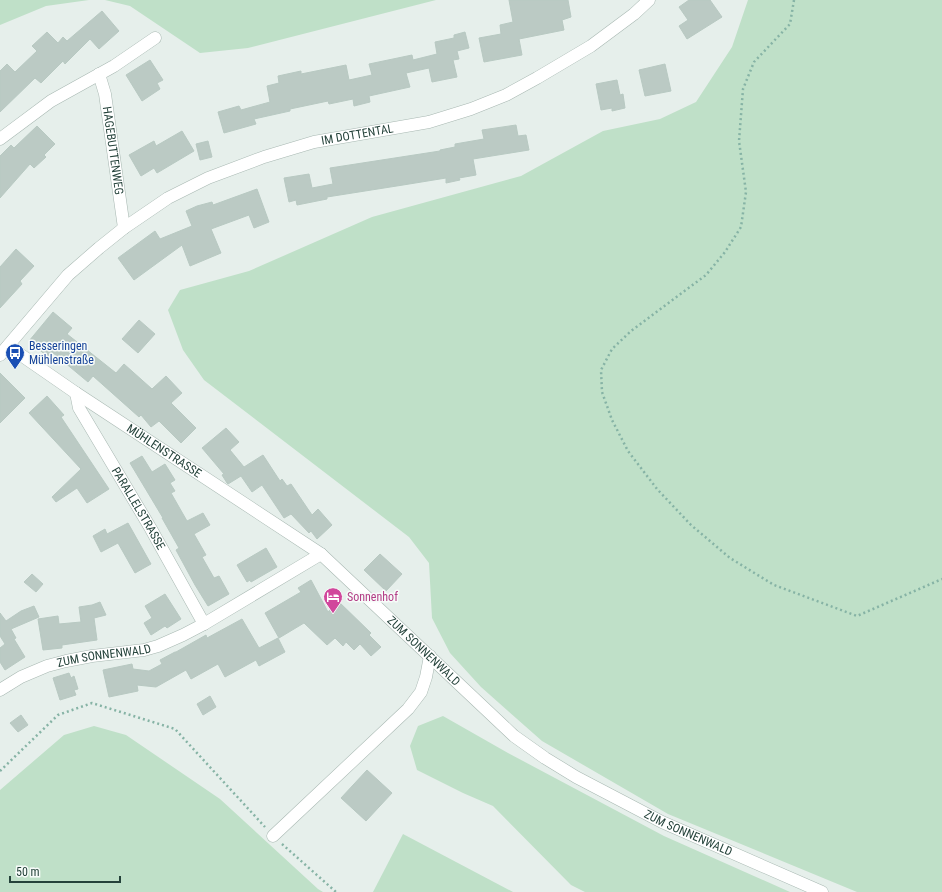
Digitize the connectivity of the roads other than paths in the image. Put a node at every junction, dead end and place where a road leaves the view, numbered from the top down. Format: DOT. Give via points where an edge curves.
graph roads {
  1 [pos="649,0"];
  2 [pos="155,38"];
  3 [pos="99,74"];
  4 [pos="0,139"];
  5 [pos="124,228"];
  6 [pos="68,275"];
  7 [pos="4,350"];
  8 [pos="76,393"];
  9 [pos="321,554"];
  10 [pos="204,624"];
  11 [pos="430,656"];
  12 [pos="0,690"];
  13 [pos="273,836"];
  14 [pos="822,892"];
  1 -- 5 [label="street, IM DOTTENTAL" via="591,46 506,95 429,122 314,142 264,157 208,178 168,198"];
  2 -- 3 [label="street"];
  3 -- 4 [label="street" via="51,101"];
  3 -- 5 [label="street, HAGEBUTTENWEG" via="105,94"];
  5 -- 6 [label="street, IM DOTTENTAL"];
  6 -- 7 [label="street, MÜHLENSTRASSE"];
  7 -- 8 [label="street, MÜHLENSTRASSE"];
  8 -- 9 [label="street, MÜHLENSTRASSE"];
  8 -- 10 [label="street, PARALLELSTRASSE" via="80,408"];
  9 -- 10 [label="street, ZUM SONNENWALD"];
  9 -- 11 [label="street, ZUM SONNENWALD"];
  10 -- 12 [label="street, ZUM SONNENWALD" via="144,650 66,660 47,666 21,677"];
  11 -- 13 [label="street" via="421,692 408,709"];
  11 -- 14 [label="street, ZUM SONNENWALD" via="514,736 576,777 662,822"];
}
